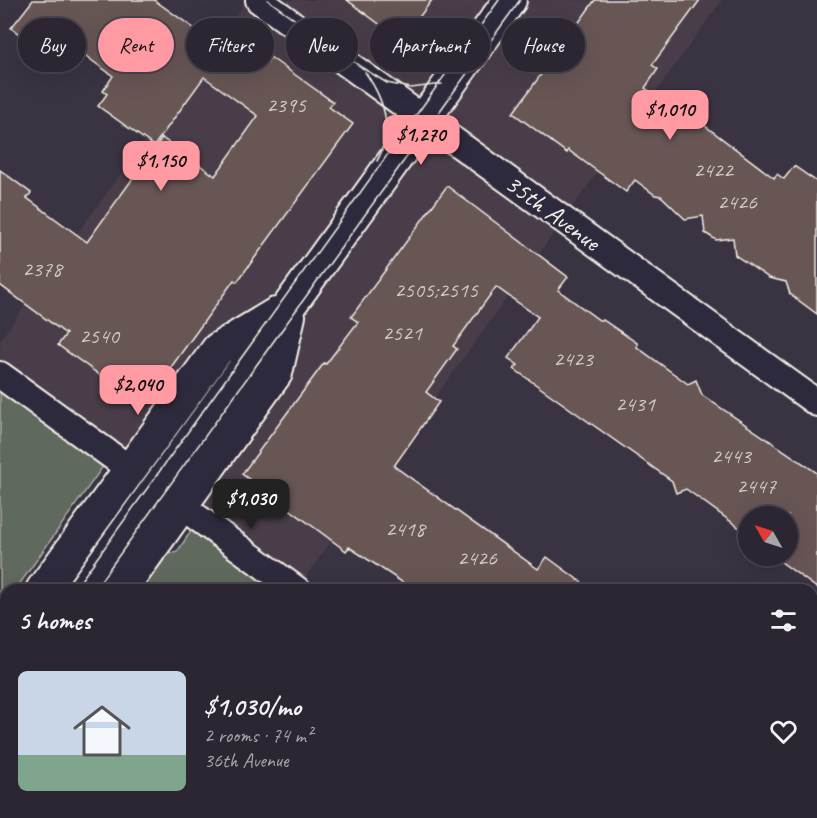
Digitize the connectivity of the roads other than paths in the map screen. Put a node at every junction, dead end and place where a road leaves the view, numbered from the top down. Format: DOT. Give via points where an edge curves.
graph roads {
  1 [pos="259,0"];
  2 [pos="510,0"];
  3 [pos="424,119"];
  4 [pos="292,303"];
  5 [pos="0,375"];
  6 [pos="817,403"];
  7 [pos="130,469"];
  8 [pos="180,505"];
  9 [pos="46,584"];
  10 [pos="88,584"];
  11 [pos="125,584"];
  12 [pos="289,584"];
  1 -- 3 [label="street, 35th Avenue"];
  2 -- 3 [label="street"];
  3 -- 4 [label="street"];
  3 -- 6 [label="street, 35th Avenue"];
  4 -- 7 [label="street" via="218,349"];
  4 -- 8 [label="street" via="276,373"];
  4 -- 10 [label="street"];
  5 -- 7 [label="street"];
  7 -- 9 [label="street"];
  8 -- 11 [label="street"];
  8 -- 12 [label="street"];
}
